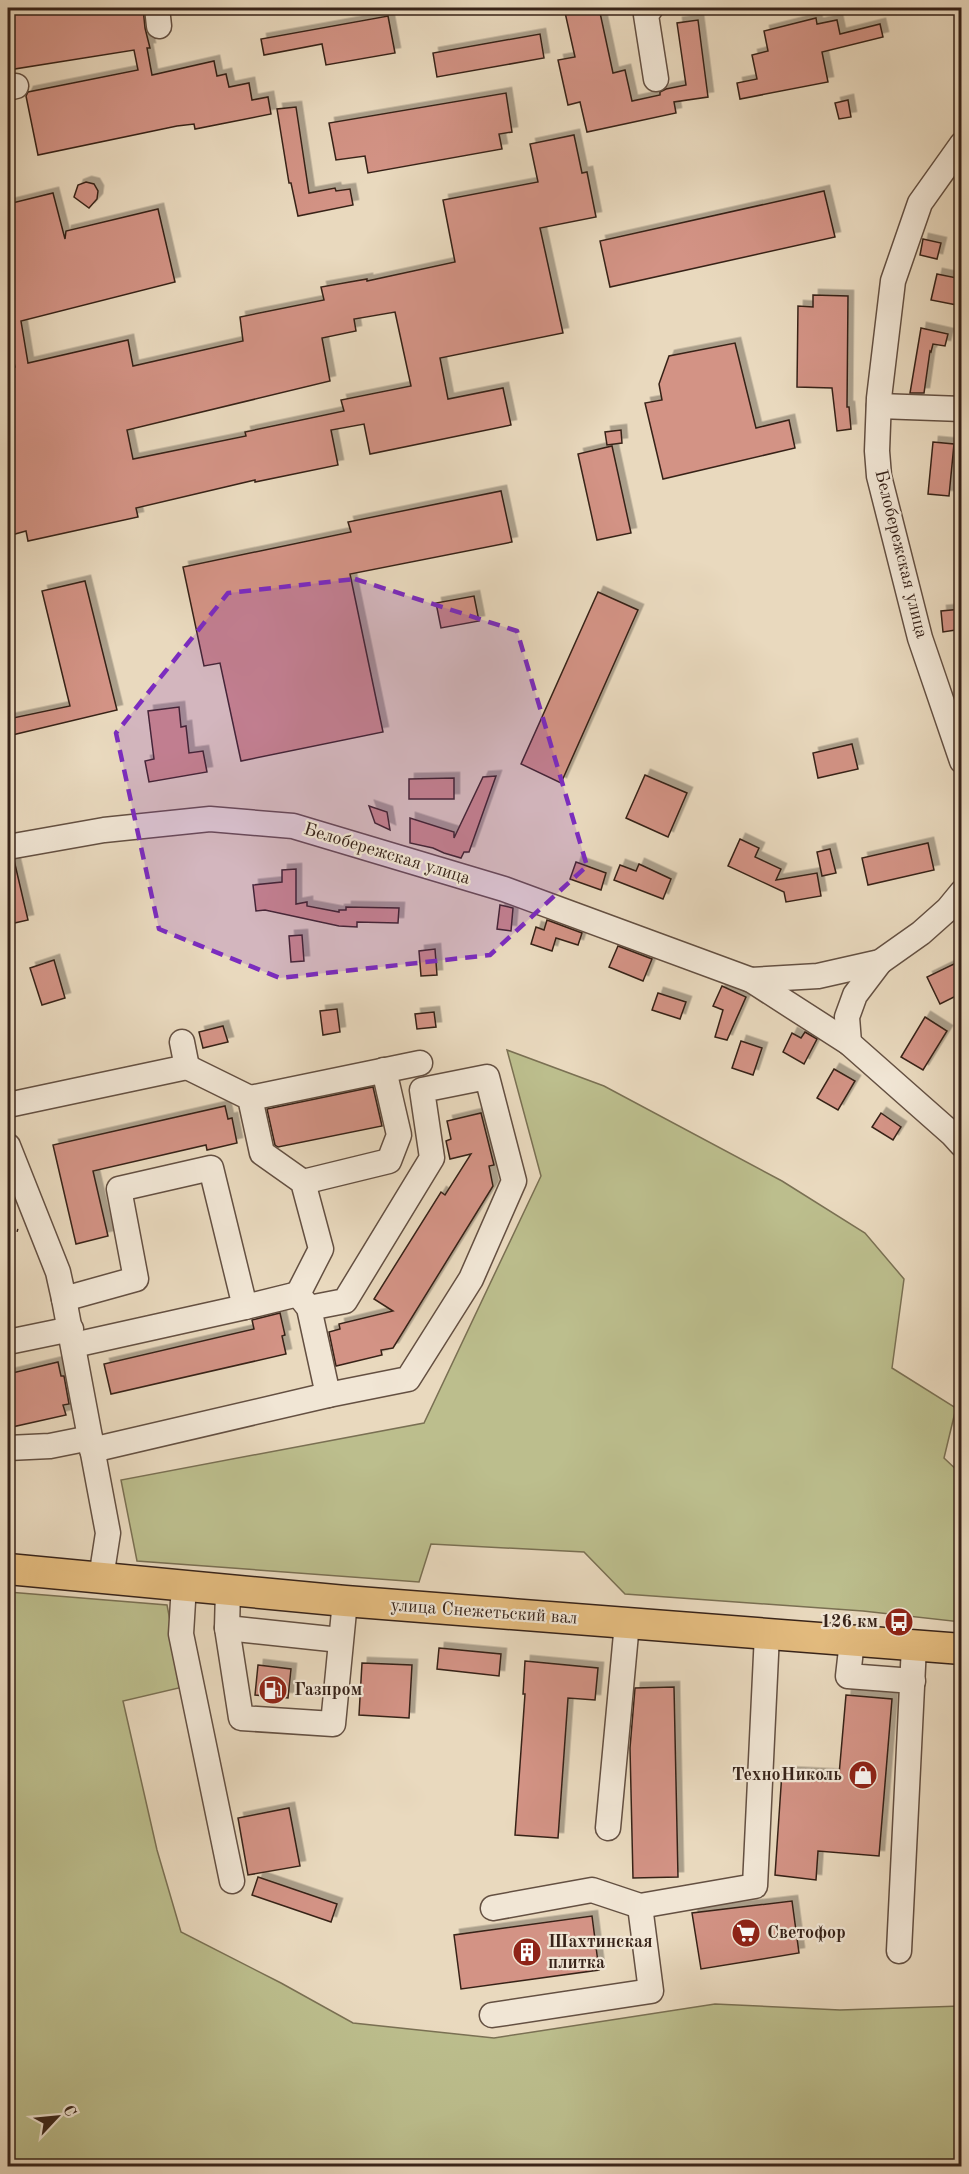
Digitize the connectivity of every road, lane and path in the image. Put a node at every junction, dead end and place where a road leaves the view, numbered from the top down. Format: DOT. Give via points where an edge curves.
graph roads {
  1 [pos="651,8"];
  2 [pos="656,79"];
  3 [pos="962,144"];
  4 [pos="879,406"];
  5 [pos="962,410"];
  6 [pos="962,761"];
  7 [pos="8,847"];
  8 [pos="962,892"];
  9 [pos="880,962"];
  10 [pos="751,980"];
  11 [pos="182,1042"];
  12 [pos="849,1043"];
  13 [pos="420,1063"];
  14 [pos="187,1067"];
  15 [pos="384,1070"];
  16 [pos="249,1098"];
  17 [pos="8,1105"];
  18 [pos="962,1145"];
  19 [pos="8,1146"];
  20 [pos="303,1182"];
  21 [pos="64,1299"];
  22 [pos="304,1301"];
  23 [pos="245,1307"];
  24 [pos="72,1337"];
  25 [pos="8,1342"];
  26 [pos="328,1395"];
  27 [pos="91,1444"];
  28 [pos="8,1448"];
  29 [pos="8,1569"];
  30 [pos="101,1578"];
  31 [pos="184,1585"];
  32 [pos="228,1590"];
  33 [pos="345,1601"];
  34 [pos="627,1623"];
  35 [pos="227,1628"];
  36 [pos="766,1634"];
  37 [pos="340,1640"];
  38 [pos="852,1641"];
  39 [pos="914,1646"];
  40 [pos="962,1649"];
  41 [pos="913,1681"];
  42 [pos="608,1828"];
  43 [pos="232,1881"];
  44 [pos="639,1906"];
  45 [pos="493,1908"];
  46 [pos="899,1951"];
  47 [pos="492,2015"];
  1 -- 2 [label="street" via="646,15"];
  3 -- 4 [label="street, Белобережская улица" via="920,203 893,281"];
  4 -- 5 [label="street"];
  4 -- 6 [label="street, Белобережская улица" via="879,476 920,638"];
  7 -- 10 [label="street, Белобережская улица" via="104,830 210,819 293,826 504,889"];
  8 -- 9 [label="street, Белобережская улица" via="921,933"];
  9 -- 10 [label="street, Белобережская улица" via="818,976"];
  9 -- 12 [label="street" via="855,995 847,1017"];
  10 -- 12 [label="street, Белобережская улица"];
  11 -- 14 [label="street"];
  12 -- 18 [label="street, Белобережская улица"];
  13 -- 15 [label="street"];
  14 -- 16 [label="street"];
  14 -- 17 [label="street"];
  15 -- 16 [label="street"];
  15 -- 20 [label="street" via="399,1135 389,1161"];
  16 -- 20 [label="street" via="262,1153"];
  19 -- 21 [label="street" via="58,1272"];
  20 -- 22 [label="street" via="321,1249"];
  21 -- 23 [label="street" via="136,1279 119,1189 211,1168"];
  21 -- 24 [label="street"];
  22 -- 23 [label="street"];
  22 -- 26 [label="street"];
  22 -- 26 [label="street" via="345,1301 432,1158 422,1090 487,1077 514,1181 471,1279 408,1379"];
  23 -- 24 [label="street"];
  24 -- 25 [label="street"];
  24 -- 27 [label="street"];
  26 -- 27 [label="street"];
  27 -- 28 [label="street"];
  27 -- 30 [label="street" via="108,1533"];
  29 -- 30 [label="main road, улица Снежетьский вал"];
  30 -- 31 [label="main road, улица Снежетьский вал"];
  31 -- 32 [label="main road, улица Снежетьский вал"];
  31 -- 43 [label="street" via="181,1634"];
  32 -- 33 [label="main road, улица Снежетьский вал"];
  32 -- 35 [label="street"];
  33 -- 34 [label="main road, улица Снежетьский вал"];
  33 -- 37 [label="street"];
  34 -- 36 [label="main road, улица Снежетьский вал"];
  34 -- 42 [label="street"];
  35 -- 37 [label="street"];
  35 -- 37 [label="street" via="241,1718 333,1724"];
  36 -- 38 [label="main road, улица Снежетьский вал"];
  36 -- 44 [label="street" via="755,1886"];
  38 -- 39 [label="main road, улица Снежетьский вал"];
  38 -- 41 [label="street" via="848,1676"];
  39 -- 40 [label="main road, улица Снежетьский вал"];
  39 -- 41 [label="street"];
  41 -- 46 [label="street"];
  44 -- 45 [label="street" via="592,1890"];
  44 -- 47 [label="street" via="651,1991"];
}
